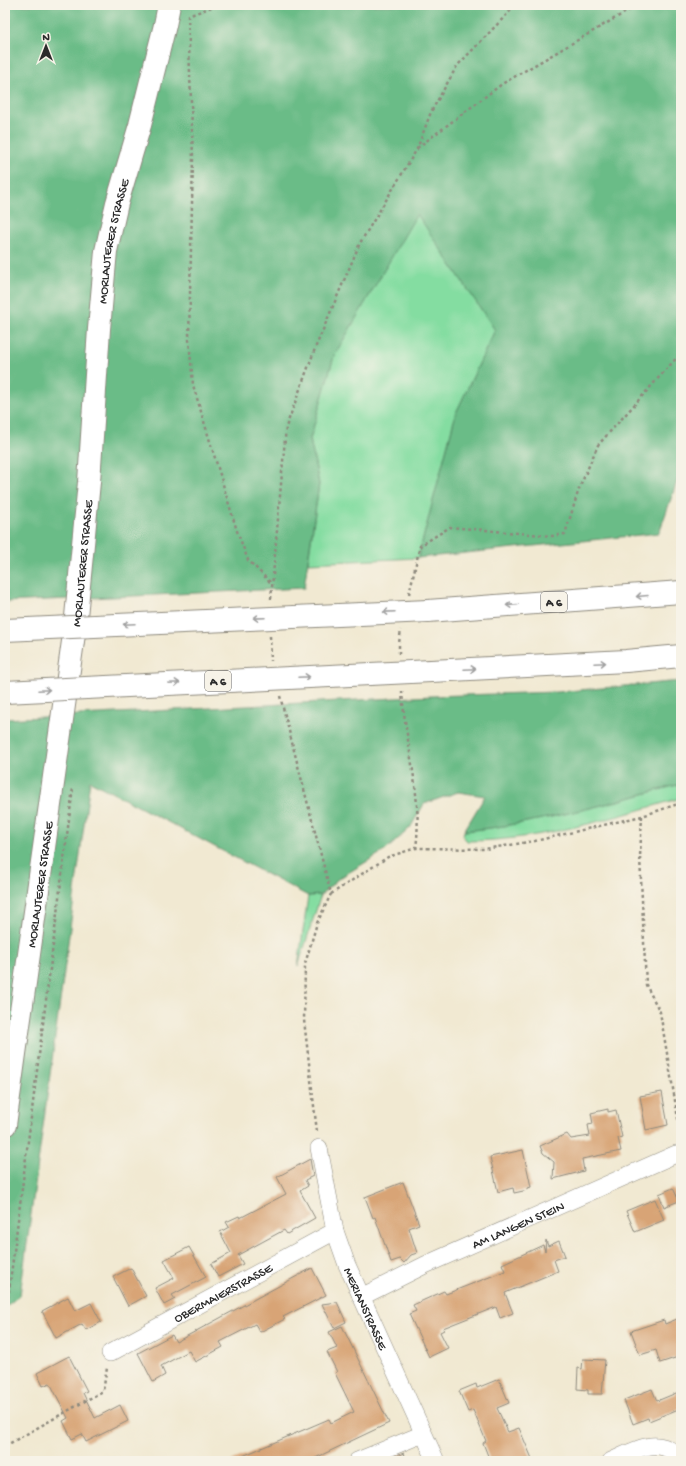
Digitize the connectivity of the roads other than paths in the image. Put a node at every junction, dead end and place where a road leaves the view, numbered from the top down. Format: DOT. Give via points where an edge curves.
graph roads {
  1 [pos="169,5"];
  2 [pos="681,592"];
  3 [pos="5,630"];
  4 [pos="681,656"];
  5 [pos="5,692"];
  6 [pos="5,1125"];
  7 [pos="319,1148"];
  8 [pos="676,1154"];
  9 [pos="334,1231"];
  10 [pos="361,1297"];
  11 [pos="110,1353"];
  12 [pos="423,1434"];
  13 [pos="357,1461"];
  14 [pos="436,1461"];
  15 [pos="610,1461"];
  16 [pos="681,1461"];
  1 -- 6 [label="main road, MORLAUTERER STRASSE" via="106,251 89,482 75,626"];
  2 -- 3 [label="main road, A 6, one-way, bridge" via="428,611"];
  5 -- 4 [label="main road, A 6, one-way, bridge" via="626,661"];
  7 -- 9 [label="street, MERIANSTRASSE"];
  8 -- 10 [label="street, AM LANGEN STEIN" via="425,1265"];
  9 -- 10 [label="street, MERIANSTRASSE"];
  9 -- 11 [label="street, OBERMAIERSTRASSE"];
  10 -- 12 [label="street, MERIANSTRASSE"];
  12 -- 13 [label="street"];
  12 -- 14 [label="street, MERIANSTRASSE"];
  15 -- 16 [label="street" via="647,1446 666,1447"];
}
